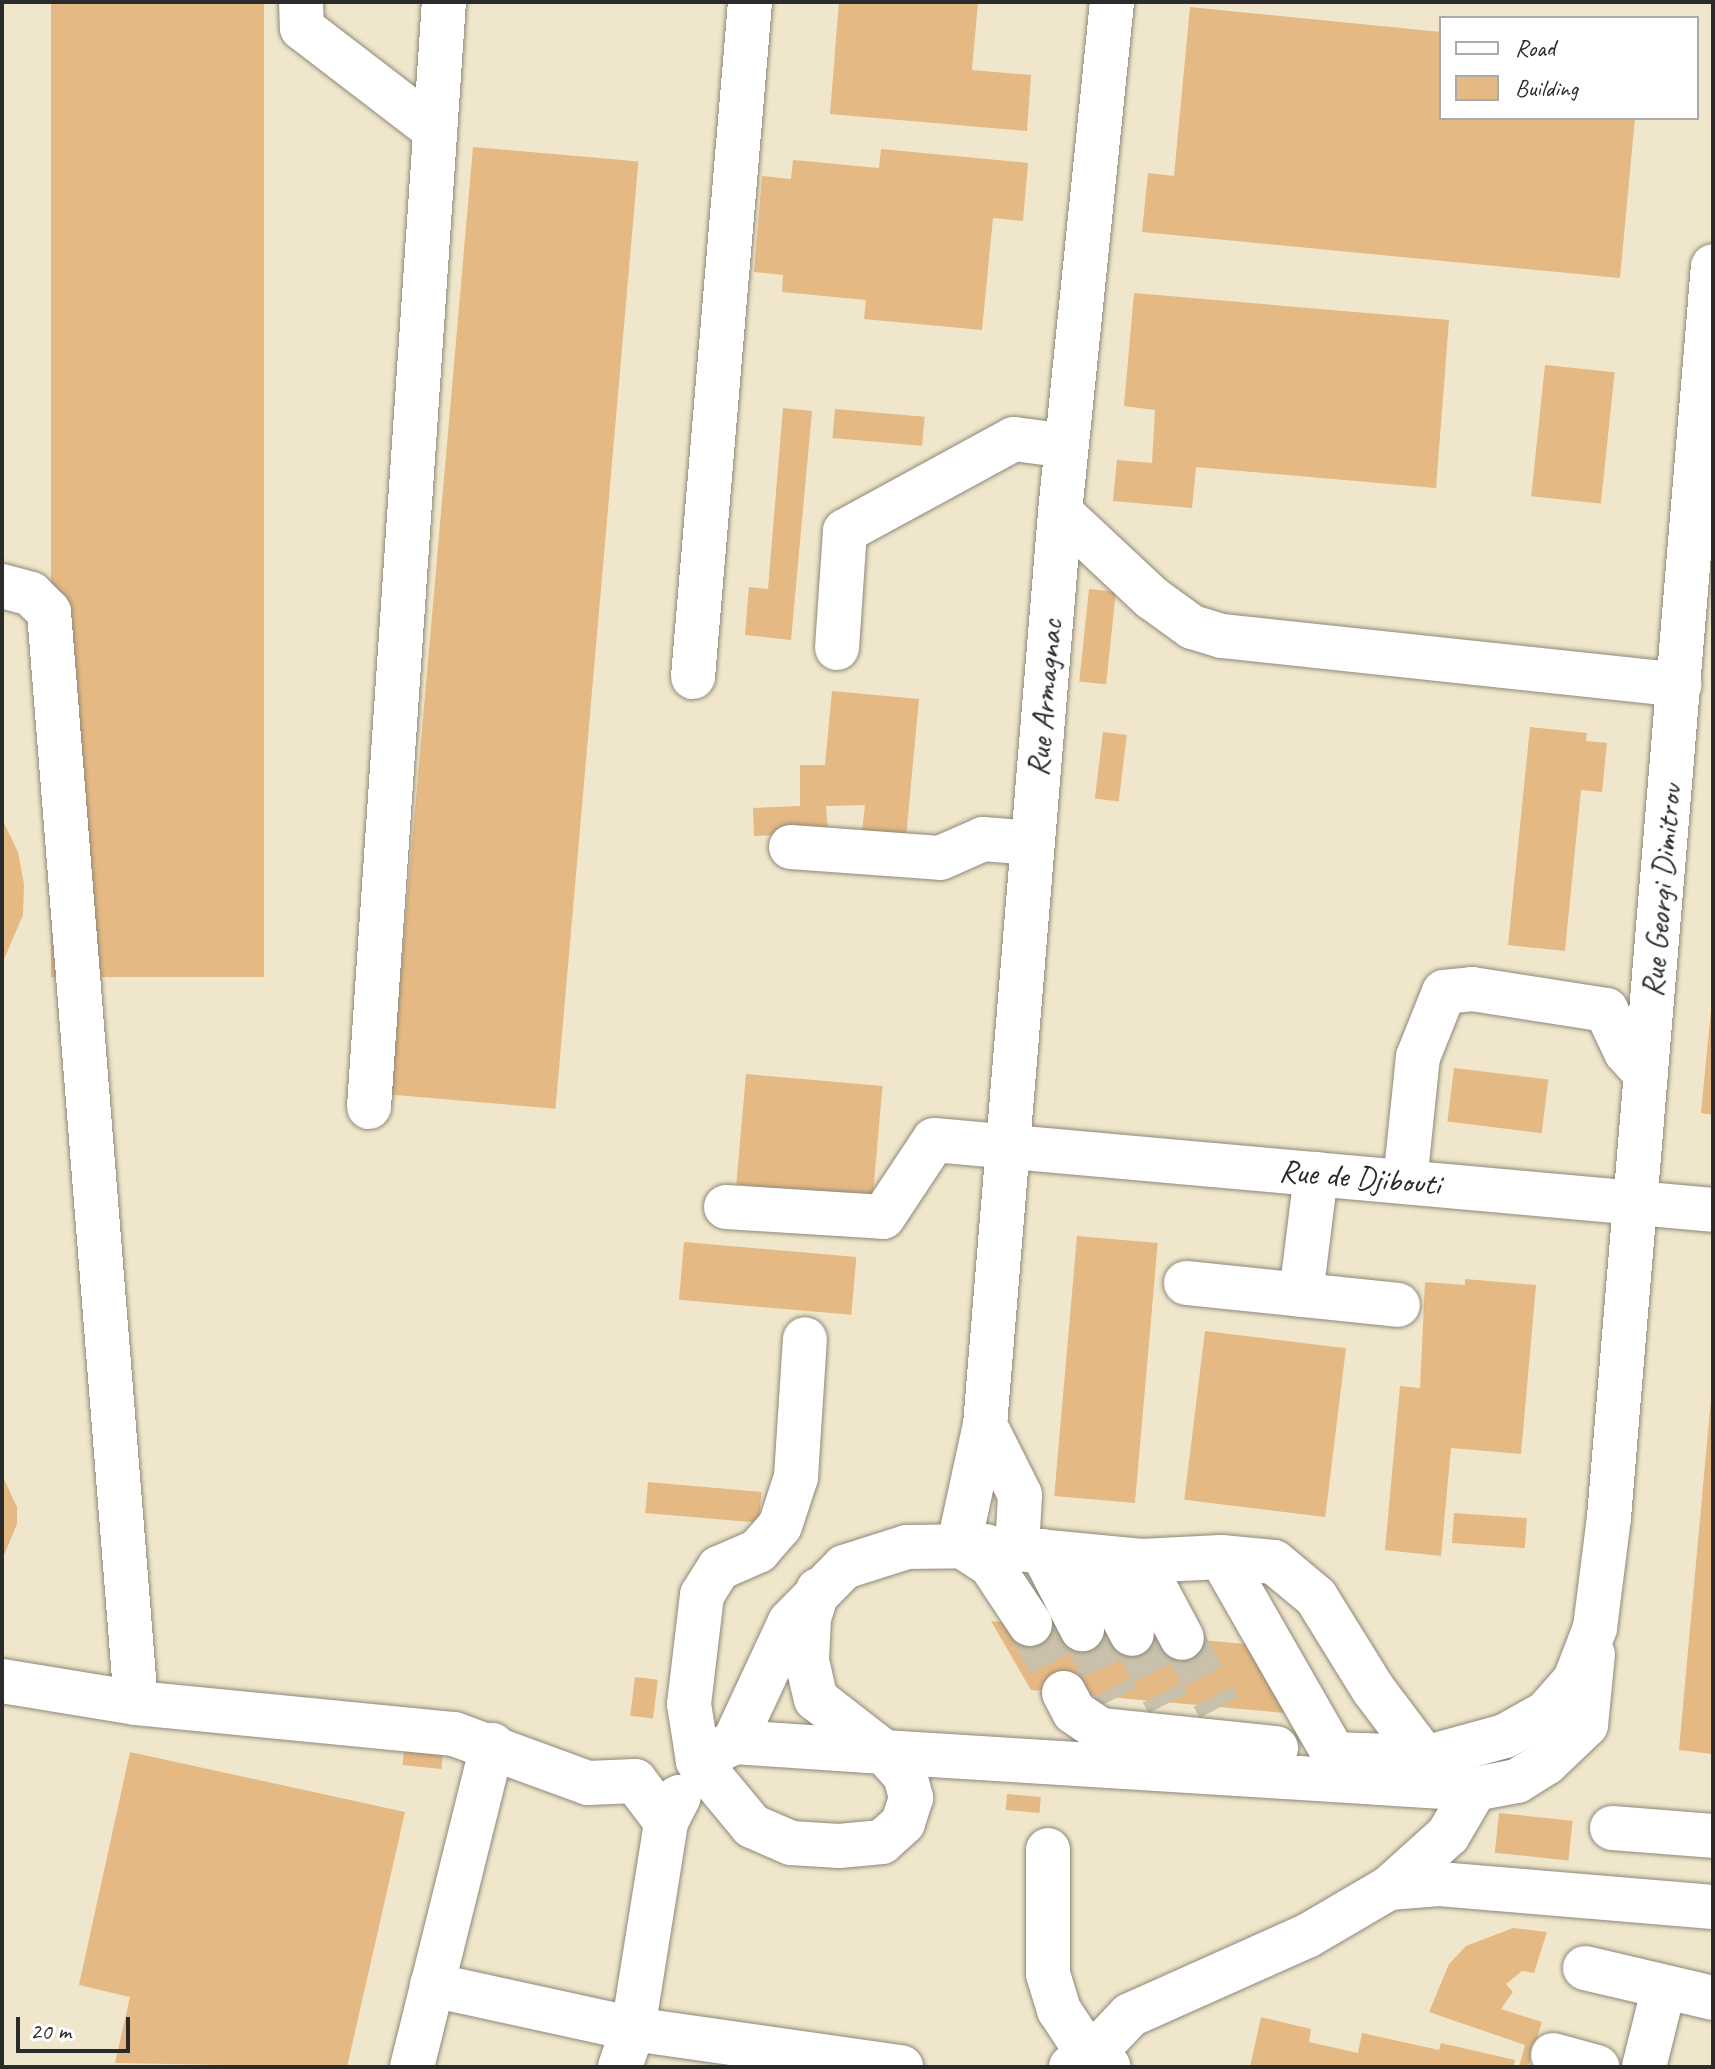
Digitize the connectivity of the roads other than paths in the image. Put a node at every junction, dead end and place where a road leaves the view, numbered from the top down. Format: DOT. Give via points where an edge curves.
graph roads {
  1 [pos="301,2"];
  2 [pos="444,2"];
  3 [pos="750,2"];
  4 [pos="1112,2"];
  5 [pos="435,130"];
  6 [pos="1713,266"];
  7 [pos="1067,446"];
  8 [pos="1060,512"];
  9 [pos="2,586"];
  10 [pos="837,648"];
  11 [pos="693,677"];
  12 [pos="1679,685"];
  13 [pos="1033,843"];
  14 [pos="791,847"];
  15 [pos="1646,1074"];
  16 [pos="369,1107"];
  17 [pos="1007,1144"];
  18 [pos="1316,1174"];
  19 [pos="1405,1182"];
  20 [pos="1635,1203"];
  21 [pos="726,1207"];
  22 [pos="1713,1210"];
  23 [pos="1186,1283"];
  24 [pos="1301,1295"];
  25 [pos="1398,1305"];
  26 [pos="805,1339"];
  27 [pos="986,1410"];
  28 [pos="959,1544"];
  29 [pos="1029,1550"];
  30 [pos="1091,1557"];
  31 [pos="1221,1557"];
  32 [pos="1141,1561"];
  33 [pos="818,1590"];
  34 [pos="1030,1624"];
  35 [pos="1595,1628"];
  36 [pos="1082,1629"];
  37 [pos="1132,1634"];
  38 [pos="1182,1638"];
  39 [pos="2,1681"];
  40 [pos="1064,1693"];
  41 [pos="136,1703"];
  42 [pos="492,1745"];
  43 [pos="716,1752"];
  44 [pos="884,1752"];
  45 [pos="1334,1754"];
  46 [pos="1425,1758"];
  47 [pos="635,1781"];
  48 [pos="1475,1789"];
  49 [pos="666,1822"];
  50 [pos="1612,1828"];
  51 [pos="1713,1836"];
  52 [pos="1048,1850"];
  53 [pos="1389,1888"];
  54 [pos="1713,1907"];
  55 [pos="1585,1968"];
  56 [pos="432,1985"];
  57 [pos="1664,1987"];
  58 [pos="1713,1998"];
  59 [pos="626,2048"];
  60 [pos="1553,2055"];
  61 [pos="1090,2064"];
  62 [pos="412,2067"];
  63 [pos="901,2067"];
  64 [pos="1597,2067"];
  65 [pos="1644,2067"];
  1 -- 5 [label="street" via="302,28"];
  2 -- 5 [label="street"];
  3 -- 11 [label="street"];
  4 -- 7 [label="street, Rue Armagnac"];
  5 -- 16 [label="street"];
  6 -- 12 [label="street, Rue Georgi Dimitrov"];
  7 -- 8 [label="street, Rue Armagnac"];
  7 -- 10 [label="street" via="1014,439 845,531"];
  8 -- 12 [label="street" via="1152,598 1192,627 1222,636"];
  8 -- 13 [label="street, Rue Armagnac"];
  9 -- 41 [label="street" via="31,594 49,612"];
  12 -- 15 [label="street, Rue Georgi Dimitrov"];
  13 -- 14 [label="street" via="983,839 940,858"];
  13 -- 17 [label="street, Rue Armagnac"];
  15 -- 19 [label="street" via="1626,1052 1606,1010 1472,989 1444,992 1418,1057"];
  15 -- 20 [label="street, Rue Georgi Dimitrov"];
  17 -- 18 [label="street, Rue de Djibouti"];
  17 -- 21 [label="street, Rue de Djibouti" via="934,1140 883,1217"];
  17 -- 27 [label="street, Rue Armagnac"];
  18 -- 19 [label="street, Rue de Djibouti"];
  18 -- 24 [label="street"];
  19 -- 20 [label="street, Rue de Djibouti"];
  20 -- 22 [label="street, Rue de Djibouti"];
  20 -- 35 [label="street, Rue Georgi Dimitrov"];
  23 -- 24 [label="street"];
  24 -- 25 [label="street"];
  26 -- 43 [label="street" via="796,1477 780,1526 758,1551 719,1568 702,1595 689,1704"];
  27 -- 28 [label="street, Rue Armagnac"];
  27 -- 29 [label="street" via="1020,1495"];
  28 -- 29 [label="street"];
  28 -- 33 [label="street" via="907,1547 844,1567"];
  28 -- 34 [label="street" via="991,1565"];
  29 -- 30 [label="street"];
  29 -- 36 [label="street"];
  30 -- 32 [label="street"];
  30 -- 37 [label="street"];
  31 -- 32 [label="street"];
  31 -- 45 [label="street"];
  31 -- 46 [label="street" via="1274,1562 1297,1577"];
  32 -- 38 [label="street"];
  33 -- 43 [label="street" via="790,1622"];
  33 -- 44 [label="street" via="809,1618 807,1661 816,1699"];
  35 -- 46 [label="street" via="1575,1680 1546,1713 1505,1736"];
  35 -- 48 [label="street" via="1586,1725 1546,1763 1517,1781"];
  39 -- 41 [label="street"];
  40 -- 45 [label="street" via="1087,1724 1126,1716 1229,1726"];
  41 -- 42 [label="street" via="454,1734"];
  42 -- 47 [label="street" via="529,1765 588,1783"];
  42 -- 56 [label="street"];
  43 -- 44 [label="street"];
  43 -- 44 [label="street" via="752,1826 791,1843 839,1846 882,1842 903,1823 911,1798 905,1775"];
  43 -- 47 [label="street"];
  43 -- 49 [label="street"];
  44 -- 48 [label="street"];
  45 -- 46 [label="street"];
  47 -- 49 [label="street"];
  48 -- 53 [label="street" via="1448,1835"];
  49 -- 59 [label="street"];
  50 -- 51 [label="street"];
  52 -- 61 [label="street" via="1048,1974 1059,2010"];
  53 -- 54 [label="street" via="1439,1884"];
  53 -- 61 [label="street" via="1307,1936 1130,2015"];
  55 -- 57 [label="street"];
  56 -- 59 [label="street"];
  56 -- 62 [label="street"];
  57 -- 58 [label="street"];
  57 -- 65 [label="street"];
  59 -- 63 [label="street"];
  60 -- 64 [label="street"];
}
